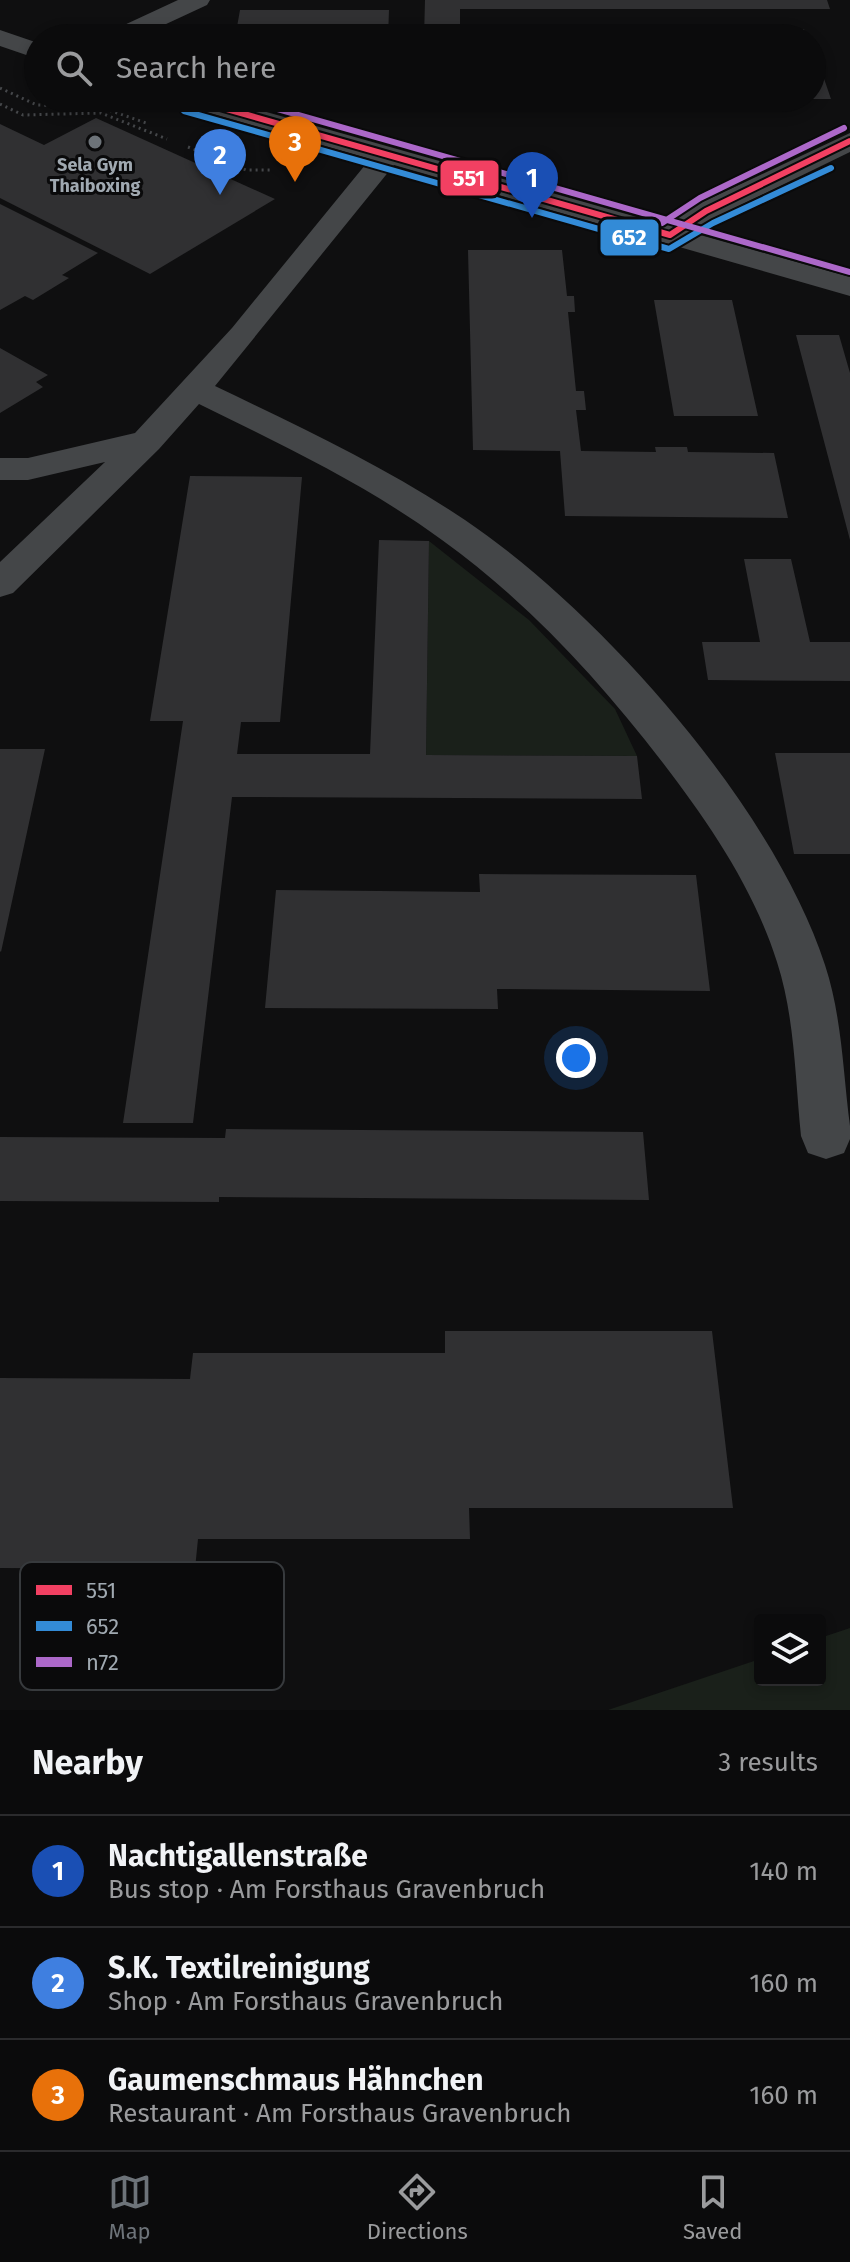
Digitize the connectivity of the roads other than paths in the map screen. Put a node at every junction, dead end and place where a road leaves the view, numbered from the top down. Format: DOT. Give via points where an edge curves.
graph roads {
  1 [pos="198,0"];
  2 [pos="146,24"];
  3 [pos="0,38"];
  4 [pos="24,46"];
  5 [pos="235,112"];
  6 [pos="850,141"];
  7 [pos="386,157"];
  8 [pos="670,235"];
  9 [pos="850,287"];
  10 [pos="194,388"];
  11 [pos="147,441"];
  12 [pos="0,469"];
  13 [pos="0,537"];
  14 [pos="6,579"];
  15 [pos="826,1136"];
  1 -- 2 [label="street"];
  3 -- 4 [label="street"];
  5 -- 7 [label="street"];
  6 -- 8 [label="street" via="697,216"];
  7 -- 8 [label="street"];
  7 -- 10 [label="street" via="280,292"];
  8 -- 9 [label="street"];
  10 -- 11 [label="street"];
  10 -- 15 [label="street" via="356,470 487,555 597,655 639,703 707,789 787,924 802,966"];
  11 -- 12 [label="street" via="28,469"];
  11 -- 14 [label="street"];
  13 -- 14 [label="street"];
}
